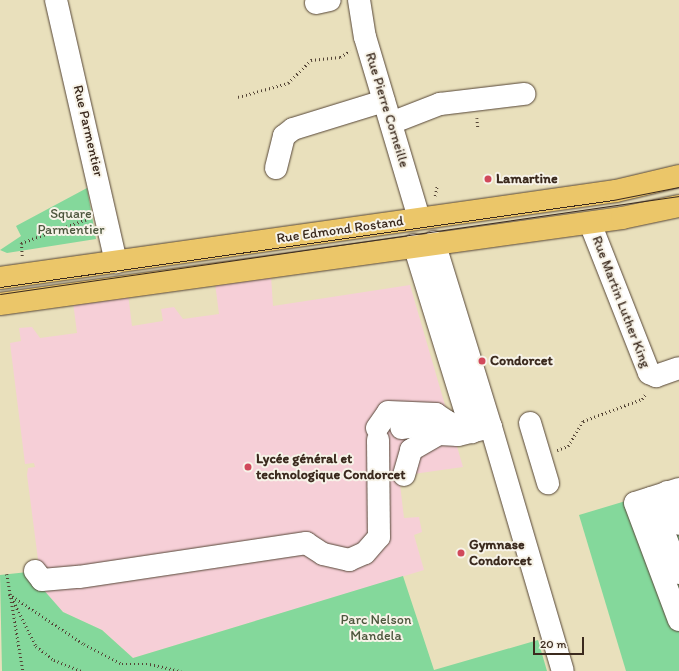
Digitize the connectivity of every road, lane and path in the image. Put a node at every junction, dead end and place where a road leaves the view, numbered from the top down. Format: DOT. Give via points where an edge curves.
graph roads {
  1 [pos="56,0"];
  2 [pos="359,0"];
  3 [pos="367,45"];
  4 [pos="524,94"];
  5 [pos="238,97"];
  6 [pos="384,100"];
  7 [pos="391,123"];
  8 [pos="276,168"];
  9 [pos="679,176"];
  10 [pos="679,206"];
  11 [pos="88,218"];
  12 [pos="419,218"];
  13 [pos="590,223"];
  14 [pos="424,243"];
  15 [pos="116,262"];
  16 [pos="24,275"];
  17 [pos="0,278"];
  18 [pos="0,304"];
  19 [pos="679,368"];
  20 [pos="656,376"];
  21 [pos="530,422"];
  22 [pos="470,424"];
  23 [pos="401,428"];
  24 [pos="540,455"];
  25 [pos="404,475"];
  26 [pos="548,483"];
  27 [pos="666,493"];
  28 [pos="679,524"];
  29 [pos="35,571"];
  30 [pos="675,573"];
  31 [pos="7,574"];
  32 [pos="9,594"];
  33 [pos="679,620"];
  34 [pos="23,671"];
  35 [pos="81,671"];
  36 [pos="181,671"];
  37 [pos="564,671"];
  1 -- 15 [label="street, Rue Parmentier"];
  2 -- 3 [label="street, Rue Pierre Corneille"];
  3 -- 5 [label="path" via="340,57 311,60 288,83"];
  3 -- 6 [label="street, Rue Pierre Corneille"];
  4 -- 7 [label="street" via="440,104"];
  6 -- 7 [label="street, Rue Pierre Corneille"];
  6 -- 8 [label="street" via="293,129 284,136"];
  7 -- 12 [label="street, Rue Pierre Corneille"];
  9 -- 12 [label="main road, Rue Edmond Rostand" via="616,191"];
  10 -- 13 [label="main road, Rue Edmond Rostand"];
  11 -- 16 [label="path" via="21,243"];
  12 -- 15 [label="main road, Rue Edmond Rostand"];
  13 -- 14 [label="main road, Rue Edmond Rostand"];
  13 -- 20 [label="street, Rue Martin Luther King" via="649,374"];
  14 -- 18 [label="main road, Rue Edmond Rostand"];
  14 -- 22 [label="street"];
  15 -- 16 [label="main road, Rue Edmond Rostand"];
  16 -- 17 [label="main road, Rue Edmond Rostand"];
  19 -- 20 [label="street, Rue Martin Luther King"];
  20 -- 24 [label="path" via="642,399 583,421 568,446"];
  21 -- 24 [label="street"];
  22 -- 23 [label="street"];
  22 -- 25 [label="street" via="439,434 411,450"];
  22 -- 29 [label="street" via="436,414 388,412 377,434 379,537 365,553 349,560 323,554 306,543 79,577 42,580"];
  22 -- 37 [label="street"];
  24 -- 26 [label="street"];
  27 -- 28 [label="street"];
  27 -- 30 [label="street"];
  30 -- 33 [label="street"];
  31 -- 32 [label="path"];
  32 -- 34 [label="path"];
  32 -- 35 [label="path" via="36,646 54,660"];
  32 -- 36 [label="path" via="84,644 122,664 150,664"];
}
